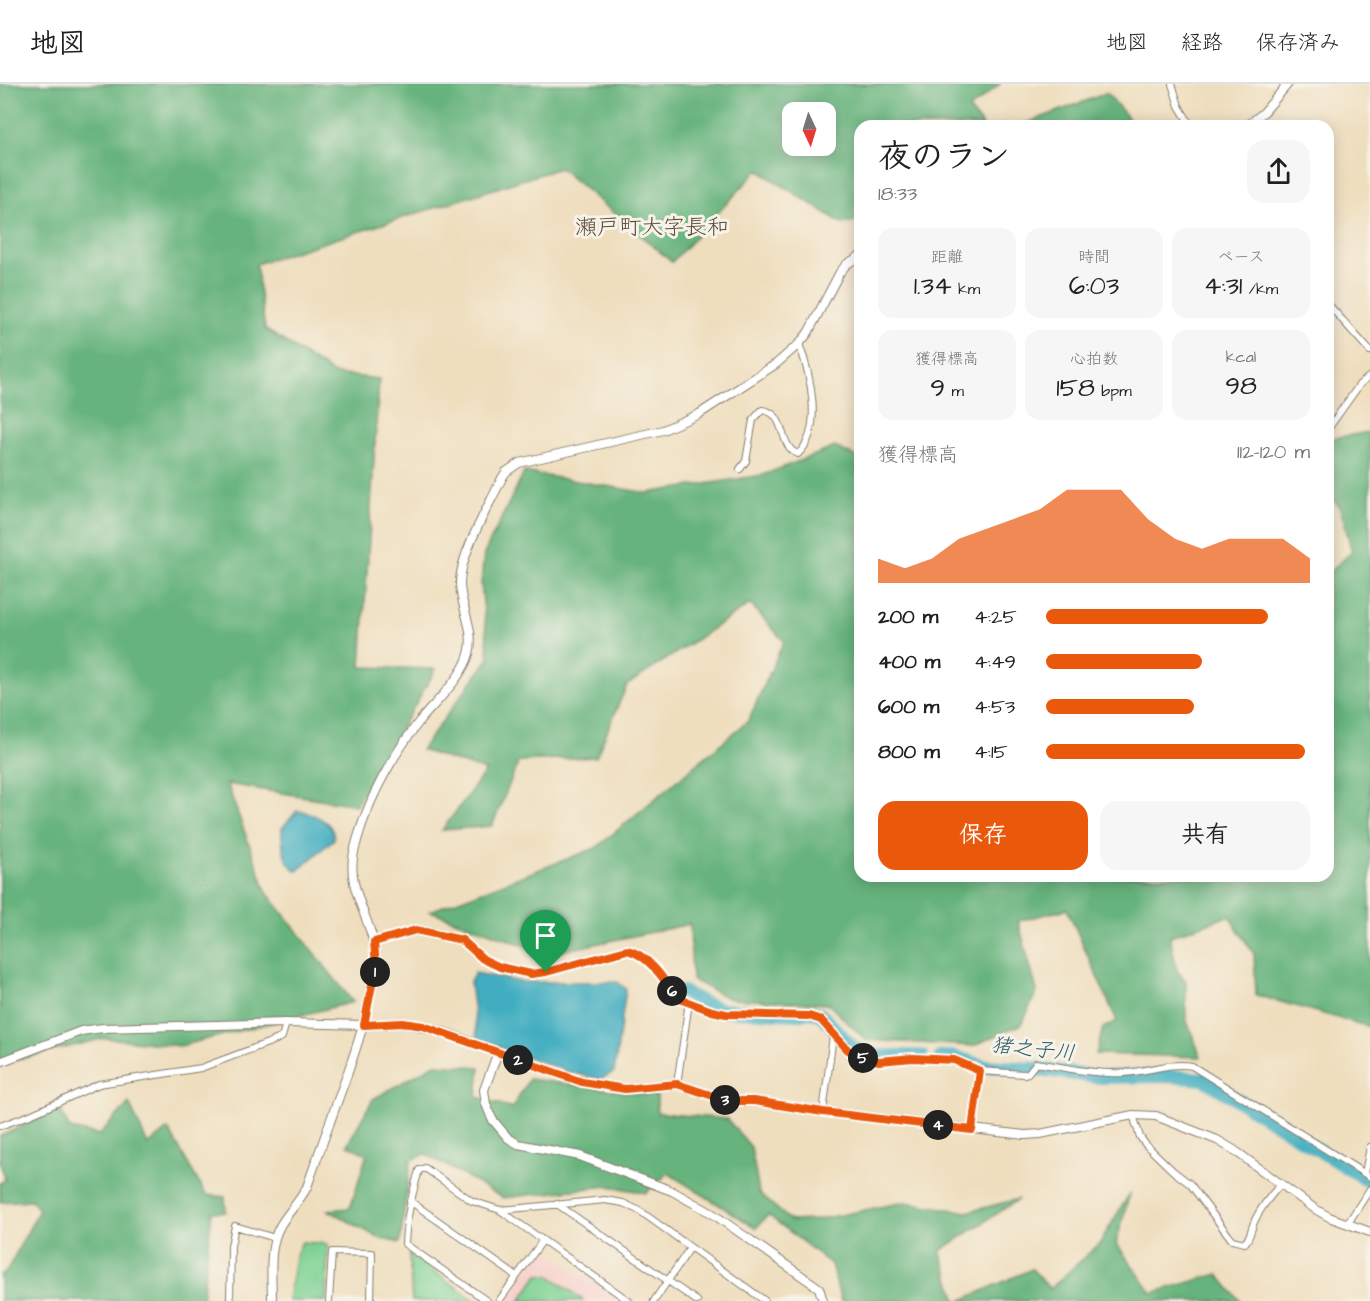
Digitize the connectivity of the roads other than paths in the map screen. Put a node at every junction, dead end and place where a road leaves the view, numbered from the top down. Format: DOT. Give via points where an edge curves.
graph roads {
  1 [pos="1172,84"];
  2 [pos="1288,84"];
  3 [pos="1187,120"];
  4 [pos="1254,120"];
  5 [pos="854,260"];
  6 [pos="1334,311"];
  7 [pos="799,344"];
  8 [pos="1370,351"];
  9 [pos="1370,376"];
  10 [pos="1334,420"];
  11 [pos="740,469"];
  12 [pos="374,942"];
  13 [pos="689,1002"];
  14 [pos="286,1023"];
  15 [pos="364,1025"];
  16 [pos="833,1036"];
  17 [pos="498,1052"];
  18 [pos="0,1062"];
  19 [pos="980,1071"];
  20 [pos="677,1084"];
  21 [pos="823,1112"];
  22 [pos="1133,1115"];
  23 [pos="0,1126"];
  24 [pos="972,1130"];
  25 [pos="1370,1147"];
  26 [pos="1368,1175"];
  27 [pos="1281,1184"];
  28 [pos="1370,1189"];
  29 [pos="410,1201"];
  30 [pos="556,1203"];
  31 [pos="500,1210"];
  32 [pos="1348,1223"];
  33 [pos="1370,1233"];
  34 [pos="275,1238"];
  35 [pos="543,1240"];
  36 [pos="690,1248"];
  37 [pos="516,1276"];
  38 [pos="668,1280"];
  39 [pos="230,1301"];
  40 [pos="272,1301"];
  41 [pos="329,1301"];
  42 [pos="371,1301"];
  43 [pos="487,1301"];
  44 [pos="499,1301"];
  45 [pos="629,1301"];
  46 [pos="654,1301"];
  47 [pos="697,1301"];
  48 [pos="765,1301"];
  49 [pos="823,1301"];
  1 -- 3 [label="street"];
  2 -- 4 [label="street"];
  5 -- 7 [label="street" via="840,272"];
  6 -- 8 [label="street"];
  7 -- 11 [label="street" via="811,387 813,412 808,439 802,451 794,453 788,448 777,418 762,410 753,420 746,461"];
  7 -- 12 [label="street" via="776,364 682,423 641,436 528,460 506,472 461,571 462,598 471,632 469,655 389,766 354,853 352,878"];
  9 -- 10 [label="street"];
  12 -- 13 [label="street" via="421,930 462,940 483,959 531,974 627,950 643,957 674,997"];
  12 -- 15 [label="street" via="376,965"];
  13 -- 16 [label="street" via="726,1014 809,1016 821,1020"];
  13 -- 20 [label="street"];
  14 -- 15 [label="street"];
  14 -- 18 [label="street" via="81,1031"];
  14 -- 23 [label="street" via="282,1037 201,1068 109,1081"];
  15 -- 17 [label="street" via="423,1026"];
  15 -- 34 [label="street" via="307,1187"];
  16 -- 19 [label="street" via="861,1057 879,1061 954,1060"];
  16 -- 21 [label="street"];
  17 -- 20 [label="street" via="602,1086 625,1089"];
  17 -- 49 [label="street" via="484,1090 492,1119 508,1138 518,1144 580,1156 672,1191 713,1214 819,1287"];
  19 -- 24 [label="street"];
  19 -- 26 [label="street" via="1028,1073 1036,1063 1106,1073 1192,1066"];
  20 -- 21 [label="street" via="722,1099"];
  21 -- 24 [label="street"];
  22 -- 24 [label="street" via="1040,1134"];
  22 -- 27 [label="street" via="1156,1116 1217,1140"];
  22 -- 27 [label="street" via="1146,1145 1190,1184 1232,1240 1245,1243 1249,1239 1259,1212"];
  25 -- 26 [label="street"];
  27 -- 32 [label="street" via="1315,1209"];
  28 -- 32 [label="street"];
  29 -- 31 [label="street" via="419,1170 425,1168 472,1202"];
  29 -- 37 [label="street"];
  29 -- 43 [label="street" via="405,1244"];
  30 -- 31 [label="street"];
  30 -- 36 [label="street" via="623,1203"];
  30 -- 38 [label="street"];
  31 -- 35 [label="street"];
  32 -- 33 [label="street"];
  34 -- 39 [label="street" via="235,1226"];
  34 -- 40 [label="street"];
  35 -- 37 [label="street"];
  35 -- 45 [label="street"];
  36 -- 38 [label="street"];
  36 -- 48 [label="street"];
  37 -- 44 [label="street"];
  38 -- 46 [label="street"];
  38 -- 47 [label="street"];
  41 -- 42 [label="street" via="332,1252 372,1253"];
}
